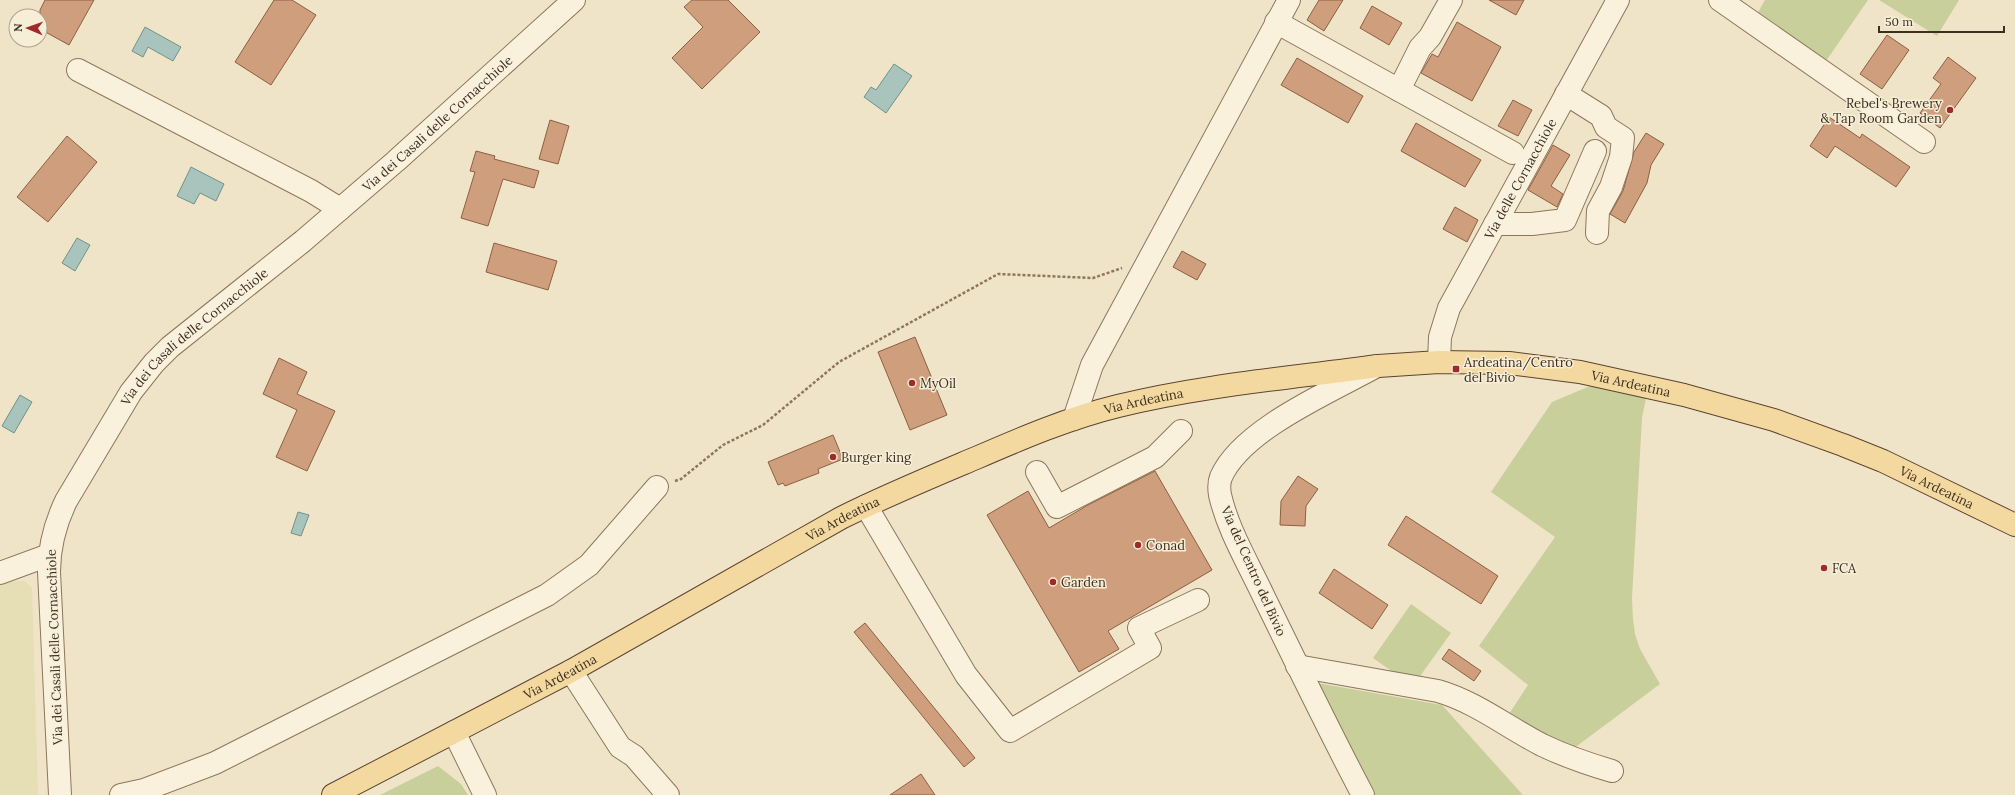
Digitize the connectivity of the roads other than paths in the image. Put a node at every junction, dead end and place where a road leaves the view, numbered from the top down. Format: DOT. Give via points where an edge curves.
graph roads {
  1 [pos="574,0"];
  2 [pos="1289,0"];
  3 [pos="1451,0"];
  4 [pos="1618,0"];
  5 [pos="1720,0"];
  6 [pos="1276,22"];
  7 [pos="78,70"];
  8 [pos="1399,90"];
  9 [pos="1566,94"];
  10 [pos="1924,142"];
  11 [pos="1595,151"];
  12 [pos="1513,152"];
  13 [pos="340,209"];
  14 [pos="1494,224"];
  15 [pos="1597,233"];
  16 [pos="1439,362"];
  17 [pos="1378,366"];
  18 [pos="1074,418"];
  19 [pos="1181,431"];
  20 [pos="1038,472"];
  21 [pos="656,487"];
  22 [pos="866,506"];
  23 [pos="2015,525"];
  24 [pos="49,555"];
  25 [pos="0,574"];
  26 [pos="1198,600"];
  27 [pos="1297,666"];
  28 [pos="571,670"];
  29 [pos="454,732"];
  30 [pos="1612,771"];
  31 [pos="60,795"];
  32 [pos="121,795"];
  33 [pos="334,795"];
  34 [pos="484,795"];
  35 [pos="668,795"];
  36 [pos="1363,795"];
  1 -- 13 [label="street, Via dei Casali delle Cornacchiole"];
  2 -- 6 [label="street"];
  3 -- 8 [label="street" via="1430,37 1420,48"];
  4 -- 9 [label="street, Via delle Cornacchiole"];
  5 -- 10 [label="street"];
  6 -- 8 [label="street"];
  6 -- 18 [label="street" via="1092,364"];
  7 -- 13 [label="street" via="311,191"];
  8 -- 12 [label="street"];
  9 -- 14 [label="street, Via delle Cornacchiole"];
  9 -- 15 [label="street" via="1601,116 1606,127 1623,138 1621,157 1614,180 1598,211"];
  11 -- 14 [label="street" via="1565,220 1532,224"];
  13 -- 24 [label="street, Via dei Casali delle Cornacchiole" via="186,332 154,363 118,412 66,501 54,530"];
  14 -- 16 [label="street, Via delle Cornacchiole" via="1446,314 1440,337"];
  16 -- 17 [label="main road, Via Ardeatina"];
  16 -- 23 [label="main road, Via Ardeatina" via="1509,363 1580,372 1713,402 1774,420 1883,461"];
  17 -- 18 [label="main road, Via Ardeatina" via="1166,396"];
  17 -- 27 [label="street, Via del Centro del Bivio" via="1280,418 1243,448 1220,479 1220,495 1231,528"];
  18 -- 22 [label="main road, Via Ardeatina"];
  19 -- 20 [label="street" via="1155,457 1057,507"];
  21 -- 32 [label="street" via="589,565 547,595 215,763 144,790"];
  22 -- 26 [label="street" via="966,674 1010,731 1150,648 1139,628"];
  22 -- 28 [label="main road, Via Ardeatina"];
  24 -- 25 [label="street"];
  24 -- 31 [label="street, Via dei Casali delle Cornacchiole"];
  27 -- 30 [label="street" via="1456,696 1543,745"];
  27 -- 36 [label="street, Via del Centro del Bivio"];
  28 -- 29 [label="main road, Via Ardeatina"];
  28 -- 35 [label="street" via="620,747 634,756"];
  29 -- 33 [label="main road, Via Ardeatina"];
  29 -- 34 [label="street"];
}
